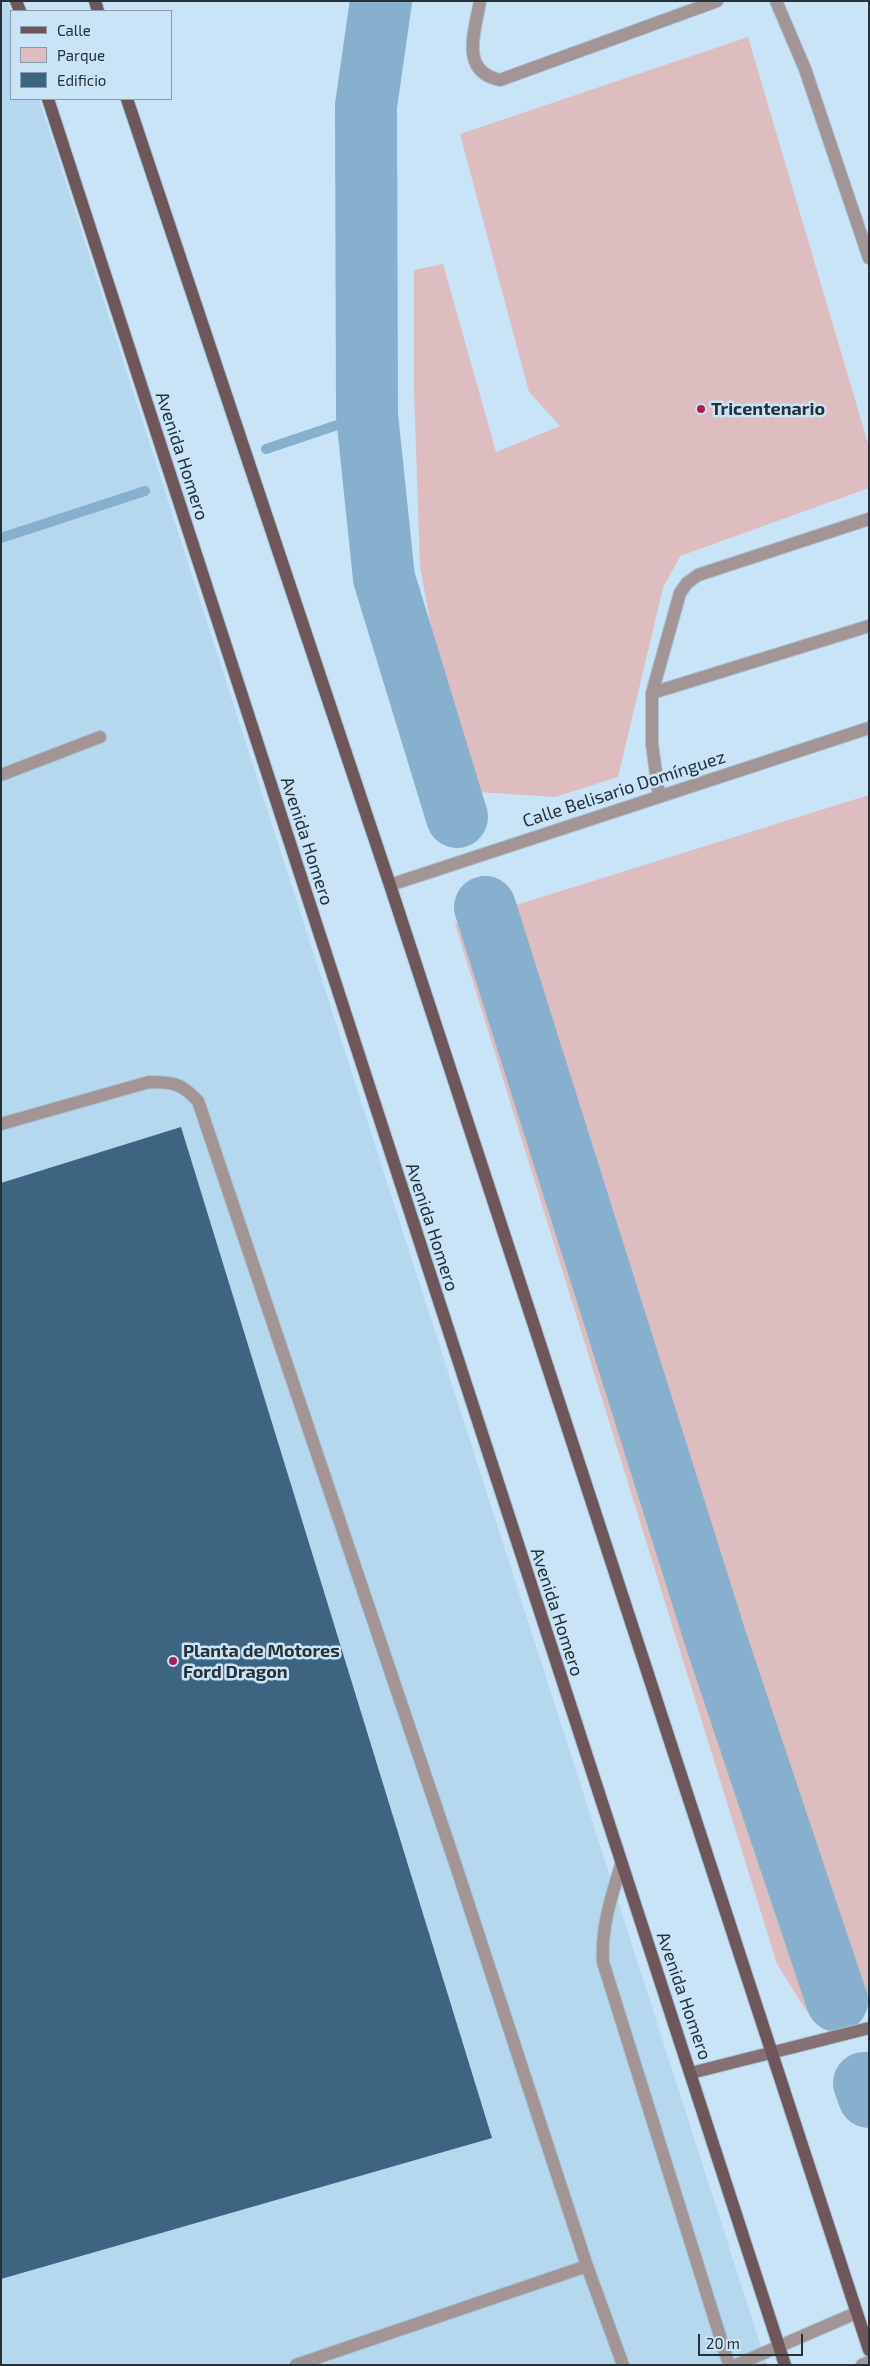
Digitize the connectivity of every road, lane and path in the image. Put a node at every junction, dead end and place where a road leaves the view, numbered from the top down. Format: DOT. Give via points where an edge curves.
graph roads {
  1 [pos="480,1"];
  2 [pos="718,1"];
  3 [pos="776,1"];
  4 [pos="48,100"];
  5 [pos="127,100"];
  6 [pos="869,258"];
  7 [pos="869,519"];
  8 [pos="869,626"];
  9 [pos="652,693"];
  10 [pos="869,728"];
  11 [pos="100,737"];
  12 [pos="1,775"];
  13 [pos="659,796"];
  14 [pos="390,885"];
  15 [pos="1,1124"];
  16 [pos="621,1865"];
  17 [pos="869,2028"];
  18 [pos="770,2052"];
  19 [pos="691,2073"];
  20 [pos="587,2266"];
  21 [pos="856,2313"];
  22 [pos="779,2348"];
  23 [pos="869,2350"];
  24 [pos="869,2362"];
  25 [pos="296,2365"];
  26 [pos="623,2365"];
  27 [pos="729,2365"];
  28 [pos="736,2365"];
  29 [pos="785,2365"];
  30 [pos="862,2365"];
  1 -- 2 [label="street" via="472,58 486,77 500,80"];
  3 -- 6 [label="street" via="805,69"];
  4 -- 16 [label="main road, Avenida Homero"];
  5 -- 14 [label="main road"];
  7 -- 9 [label="street" via="698,575 687,583 680,593"];
  8 -- 9 [label="street"];
  9 -- 13 [label="street" via="652,744"];
  10 -- 13 [label="street, Calle Belisario Domínguez"];
  11 -- 12 [label="street"];
  13 -- 14 [label="street, Calle Belisario Domínguez"];
  14 -- 18 [label="main road"];
  15 -- 20 [label="street" via="150,1082 170,1082 186,1089 198,1101"];
  16 -- 19 [label="main road, Avenida Homero"];
  16 -- 27 [label="street" via="604,1919 603,1962"];
  17 -- 18 [label="main road"];
  18 -- 19 [label="main road"];
  18 -- 21 [label="main road"];
  19 -- 22 [label="main road, Avenida Homero"];
  20 -- 25 [label="street"];
  20 -- 26 [label="street"];
  21 -- 22 [label="street"];
  21 -- 23 [label="main road"];
  22 -- 28 [label="street"];
  22 -- 29 [label="main road, Avenida Homero"];
  24 -- 30 [label="street"];
}
